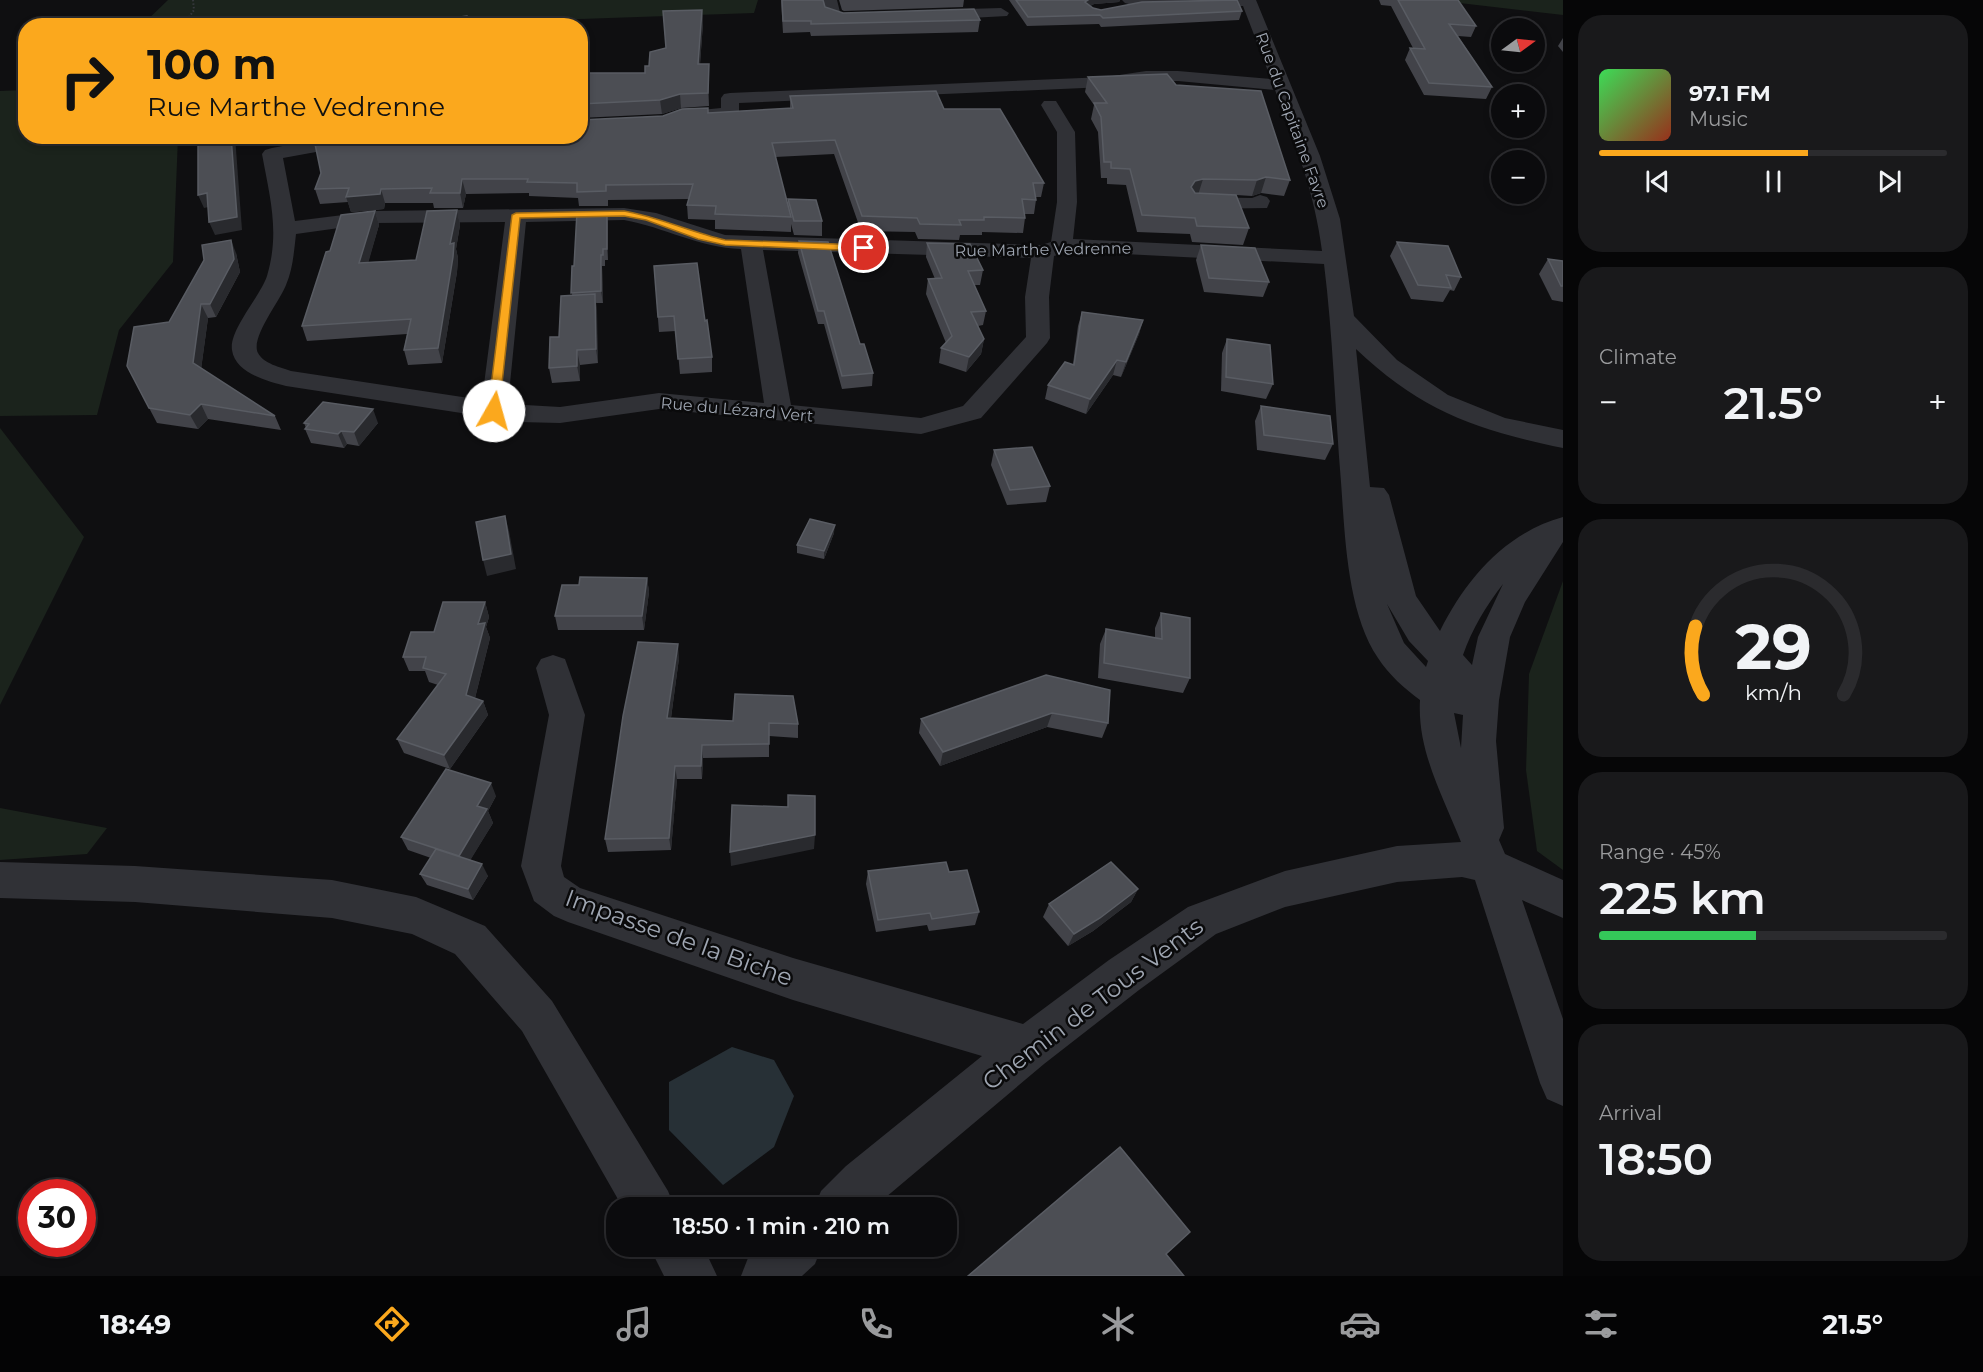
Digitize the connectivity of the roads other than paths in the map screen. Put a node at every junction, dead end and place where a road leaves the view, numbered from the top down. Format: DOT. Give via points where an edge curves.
graph roads {
  1 [pos="829,0"];
  2 [pos="1248,0"];
  3 [pos="1129,4"];
  4 [pos="1000,11"];
  5 [pos="922,16"];
  6 [pos="889,17"];
  7 [pos="1281,85"];
  8 [pos="1050,105"];
  9 [pos="672,119"];
  10 [pos="270,145"];
  11 [pos="1260,201"];
  12 [pos="1198,203"];
  13 [pos="516,215"];
  14 [pos="286,229"];
  15 [pos="752,245"];
  16 [pos="1052,249"];
  17 [pos="1335,258"];
  18 [pos="1341,316"];
  19 [pos="1346,385"];
  20 [pos="494,411"];
  21 [pos="779,413"];
  22 [pos="1563,438"];
  23 [pos="1558,529"];
  24 [pos="1446,658"];
  25 [pos="553,668"];
  26 [pos="1459,698"];
  27 [pos="1490,866"];
  28 [pos="0,880"];
  29 [pos="1563,899"];
  30 [pos="1028,1048"];
  31 [pos="1563,1083"];
  32 [pos="644,1197"];
  33 [pos="849,1197"];
  34 [pos="681,1257"];
  35 [pos="786,1257"];
  36 [pos="692,1276"];
  37 [pos="766,1276"];
  1 -- 6 [label="street" via="833,15 843,18"];
  2 -- 3 [label="street"];
  2 -- 7 [label="street, Rue du Capitaine Favre"];
  4 -- 5 [label="street"];
  7 -- 9 [label="street" via="1146,76 1106,82 730,98 730,113"];
  7 -- 17 [label="street, Rue du Capitaine Favre" via="1321,190"];
  8 -- 16 [label="street, Rue du Lézard Vert" via="1066,132 1067,202"];
  10 -- 14 [label="street"];
  11 -- 12 [label="street" via="1251,206"];
  13 -- 14 [label="street, Rue Marthe Vedrenne" via="375,218"];
  13 -- 15 [label="street, Rue Marthe Vedrenne" via="624,214 702,237"];
  13 -- 20 [label="street"];
  14 -- 20 [label="street, Rue du Lézard Vert" via="275,285 247,331 245,350 249,361 265,372 286,378"];
  15 -- 16 [label="street, Rue Marthe Vedrenne"];
  15 -- 21 [label="street"];
  16 -- 17 [label="street, Rue Marthe Vedrenne"];
  16 -- 21 [label="street, Rue du Lézard Vert" via="1037,297 1038,338 972,412 921,426"];
  17 -- 18 [label="street, Rue du Capitaine Favre"];
  18 -- 19 [label="street, Rue du Capitaine Favre"];
  18 -- 22 [label="street" via="1365,346 1428,396 1467,415"];
  19 -- 24 [label="street, Rue du Capitaine Favre" via="1400,598 1421,632"];
  19 -- 26 [label="street, Rue du Capitaine Favre" via="1359,527 1372,608 1381,633 1394,656 1412,675"];
  20 -- 21 [label="street, Rue du Lézard Vert" via="560,415 658,401"];
  23 -- 24 [label="street" via="1509,559 1481,590"];
  23 -- 26 [label="street" via="1510,599 1494,637"];
  24 -- 26 [label="street, Rue du Capitaine Favre" via="1460,674"];
  25 -- 30 [label="street, Impasse de la Biche" via="567,715 541,866 548,888 568,903 759,967"];
  26 -- 27 [label="street" via="1478,741"];
  26 -- 27 [label="street" via="1439,737"];
  27 -- 29 [label="street, Chemin de Tous Vents"];
  27 -- 30 [label="street, Chemin de Tous Vents" via="1462,859 1397,864 1285,889 1202,920"];
  27 -- 31 [label="street"];
  28 -- 32 [label="street" via="135,884 332,899 416,916 470,940 537,1016"];
  30 -- 33 [label="street, Chemin de Tous Vents"];
  34 -- 36 [label="street"];
  35 -- 37 [label="street"];
}
